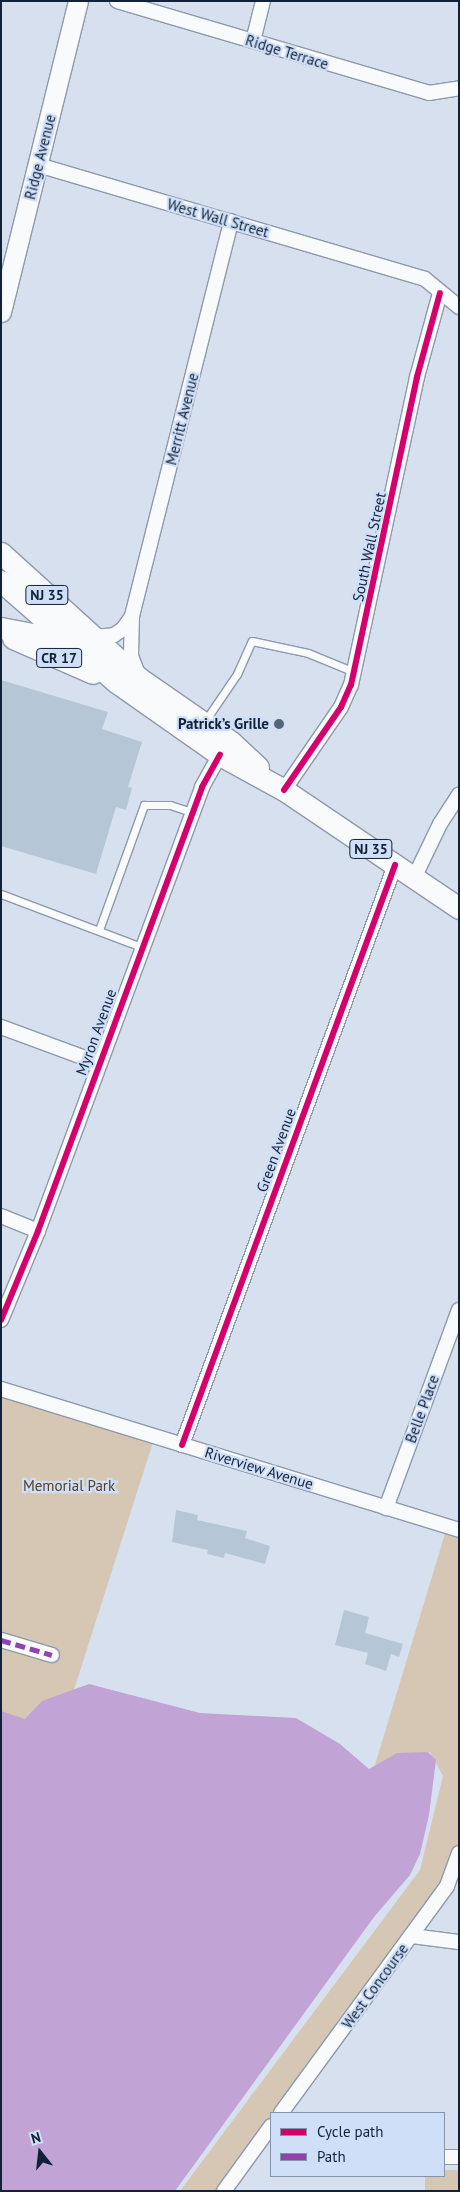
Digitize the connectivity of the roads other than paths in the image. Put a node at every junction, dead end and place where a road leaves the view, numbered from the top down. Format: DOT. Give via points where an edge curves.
graph roads {
  1 [pos="78,1"];
  2 [pos="117,1"];
  3 [pos="263,1"];
  4 [pos="253,41"];
  5 [pos="459,88"];
  6 [pos="38,165"];
  7 [pos="231,221"];
  8 [pos="440,293"];
  9 [pos="459,307"];
  10 [pos="1,312"];
  11 [pos="1,553"];
  12 [pos="1,581"];
  13 [pos="132,616"];
  14 [pos="1,628"];
  15 [pos="1,634"];
  16 [pos="93,637"];
  17 [pos="65,640"];
  18 [pos="354,672"];
  19 [pos="139,678"];
  20 [pos="116,682"];
  21 [pos="204,723"];
  22 [pos="220,755"];
  23 [pos="284,790"];
  24 [pos="459,795"];
  25 [pos="192,812"];
  26 [pos="395,865"];
  27 [pos="414,878"];
  28 [pos="1,894"];
  29 [pos="459,908"];
  30 [pos="99,930"];
  31 [pos="141,947"];
  32 [pos="1,1027"];
  33 [pos="100,1063"];
  34 [pos="1,1216"];
  35 [pos="38,1231"];
  36 [pos="459,1310"];
  37 [pos="1,1320"];
  38 [pos="1,1389"];
  39 [pos="182,1444"];
  40 [pos="386,1508"];
  41 [pos="459,1530"];
  42 [pos="1,1640"];
  43 [pos="52,1655"];
  44 [pos="459,1853"];
  45 [pos="412,1936"];
  46 [pos="459,1942"];
  47 [pos="282,2112"];
  48 [pos="267,2140"];
  49 [pos="445,2158"];
  50 [pos="459,2158"];
  51 [pos="224,2191"];
  1 -- 6 [label="street, Ridge Avenue"];
  2 -- 4 [label="street, Ridge Terrace"];
  3 -- 4 [label="street"];
  4 -- 5 [label="street, Ridge Terrace" via="429,93"];
  6 -- 7 [label="street, West Wall Street"];
  6 -- 10 [label="street, Ridge Avenue"];
  7 -- 8 [label="street, West Wall Street" via="425,279"];
  7 -- 13 [label="street, Merritt Avenue"];
  8 -- 9 [label="street"];
  8 -- 18 [label="street, South Wall Street" via="417,377"];
  11 -- 16 [label="main road, NJ 35"];
  12 -- 17 [label="main road, NJ 35"];
  13 -- 16 [label="street, Merritt Avenue" via="124,629 114,635"];
  13 -- 19 [label="street, Merritt Avenue" via="131,656"];
  14 -- 17 [label="main road, CR 17"];
  15 -- 20 [label="main road, CR 17"];
  16 -- 19 [label="main road, NJ 35"];
  17 -- 19 [label="main road, CR 17" via="90,648"];
  17 -- 20 [label="main road, NJ 35"];
  18 -- 21 [label="lane" via="308,653 252,642 237,674"];
  18 -- 23 [label="street, South Wall Street" via="341,707"];
  19 -- 21 [label="main road, NJ 35"];
  20 -- 22 [label="main road, NJ 35"];
  21 -- 23 [label="main road, NJ 35" via="231,742"];
  22 -- 23 [label="main road, NJ 35"];
  22 -- 25 [label="street, Myron Avenue"];
  23 -- 26 [label="main road, NJ 35"];
  24 -- 27 [label="street" via="440,824"];
  25 -- 30 [label="lane" via="170,805 144,805"];
  25 -- 31 [label="street, Myron Avenue"];
  26 -- 27 [label="main road, NJ 35"];
  26 -- 39 [label="street, Green Avenue"];
  27 -- 29 [label="main road, NJ 35"];
  28 -- 30 [label="lane"];
  30 -- 31 [label="lane"];
  31 -- 33 [label="street, Myron Avenue"];
  32 -- 33 [label="street"];
  33 -- 35 [label="street, Myron Avenue"];
  34 -- 35 [label="street"];
  35 -- 37 [label="street, Myron Avenue"];
  36 -- 40 [label="street, Belle Place"];
  38 -- 39 [label="street, Riverview Avenue"];
  39 -- 40 [label="street, Riverview Avenue"];
  40 -- 41 [label="street, Riverview Avenue"];
  42 -- 43 [label="street"];
  44 -- 45 [label="street, West Concourse" via="447,1886"];
  45 -- 46 [label="street"];
  45 -- 47 [label="street, West Concourse"];
  48 -- 51 [label="street"];
  49 -- 50 [label="street"];
}
